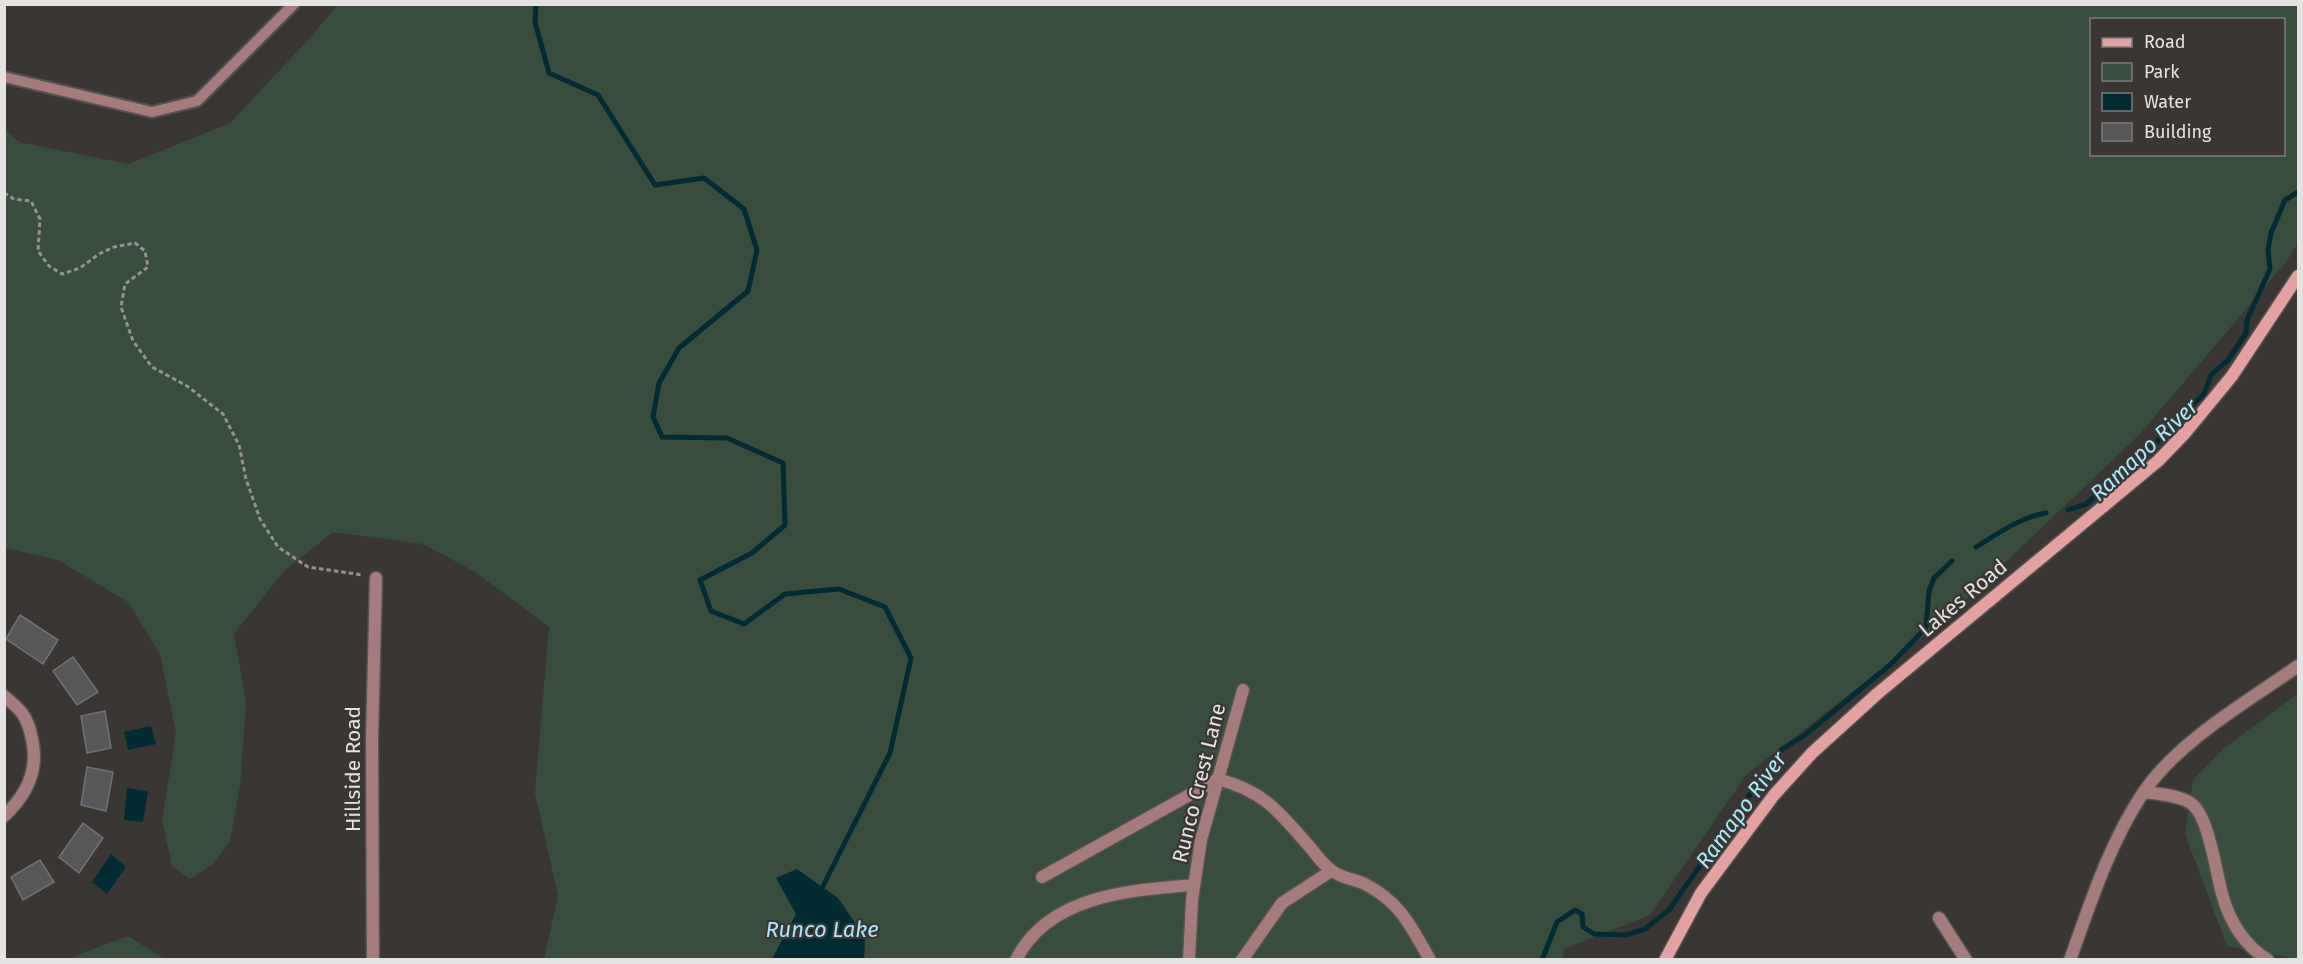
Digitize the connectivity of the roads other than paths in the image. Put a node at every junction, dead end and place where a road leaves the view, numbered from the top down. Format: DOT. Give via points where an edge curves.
graph roads {
  1 [pos="290,5"];
  2 [pos="4,77"];
  3 [pos="2298,276"];
  4 [pos="376,578"];
  5 [pos="2298,666"];
  6 [pos="1243,690"];
  7 [pos="4,696"];
  8 [pos="1218,779"];
  9 [pos="2144,792"];
  10 [pos="4,816"];
  11 [pos="1331,871"];
  12 [pos="1042,877"];
  13 [pos="1194,885"];
  14 [pos="1939,918"];
  15 [pos="373,960"];
  16 [pos="1016,960"];
  17 [pos="1189,960"];
  18 [pos="1242,960"];
  19 [pos="1430,960"];
  20 [pos="1665,960"];
  21 [pos="1966,960"];
  22 [pos="2070,960"];
  23 [pos="2268,960"];
  1 -- 2 [label="lane" via="197,101 152,112"];
  3 -- 20 [label="main road, Lakes Road" via="2232,376 2164,454 1812,753 1774,795 1701,893"];
  4 -- 15 [label="street, Hillside Road"];
  5 -- 9 [label="street" via="2192,740"];
  6 -- 8 [label="street, Runco Crest Lane"];
  7 -- 10 [label="street" via="21,711 36,754 32,778 22,798"];
  8 -- 11 [label="street" via="1260,795"];
  8 -- 12 [label="street"];
  8 -- 13 [label="street, Runco Crest Lane" via="1201,840"];
  9 -- 22 [label="street" via="2100,879"];
  9 -- 23 [label="street" via="2191,803 2202,816 2231,916 2243,938"];
  11 -- 18 [label="street" via="1282,903"];
  11 -- 19 [label="street" via="1361,882 1393,902"];
  13 -- 16 [label="street, Runco Crest Lane" via="1133,890 1089,901 1050,921 1034,934"];
  13 -- 17 [label="street, Runco Crest Lane"];
  14 -- 21 [label="street"];
}
